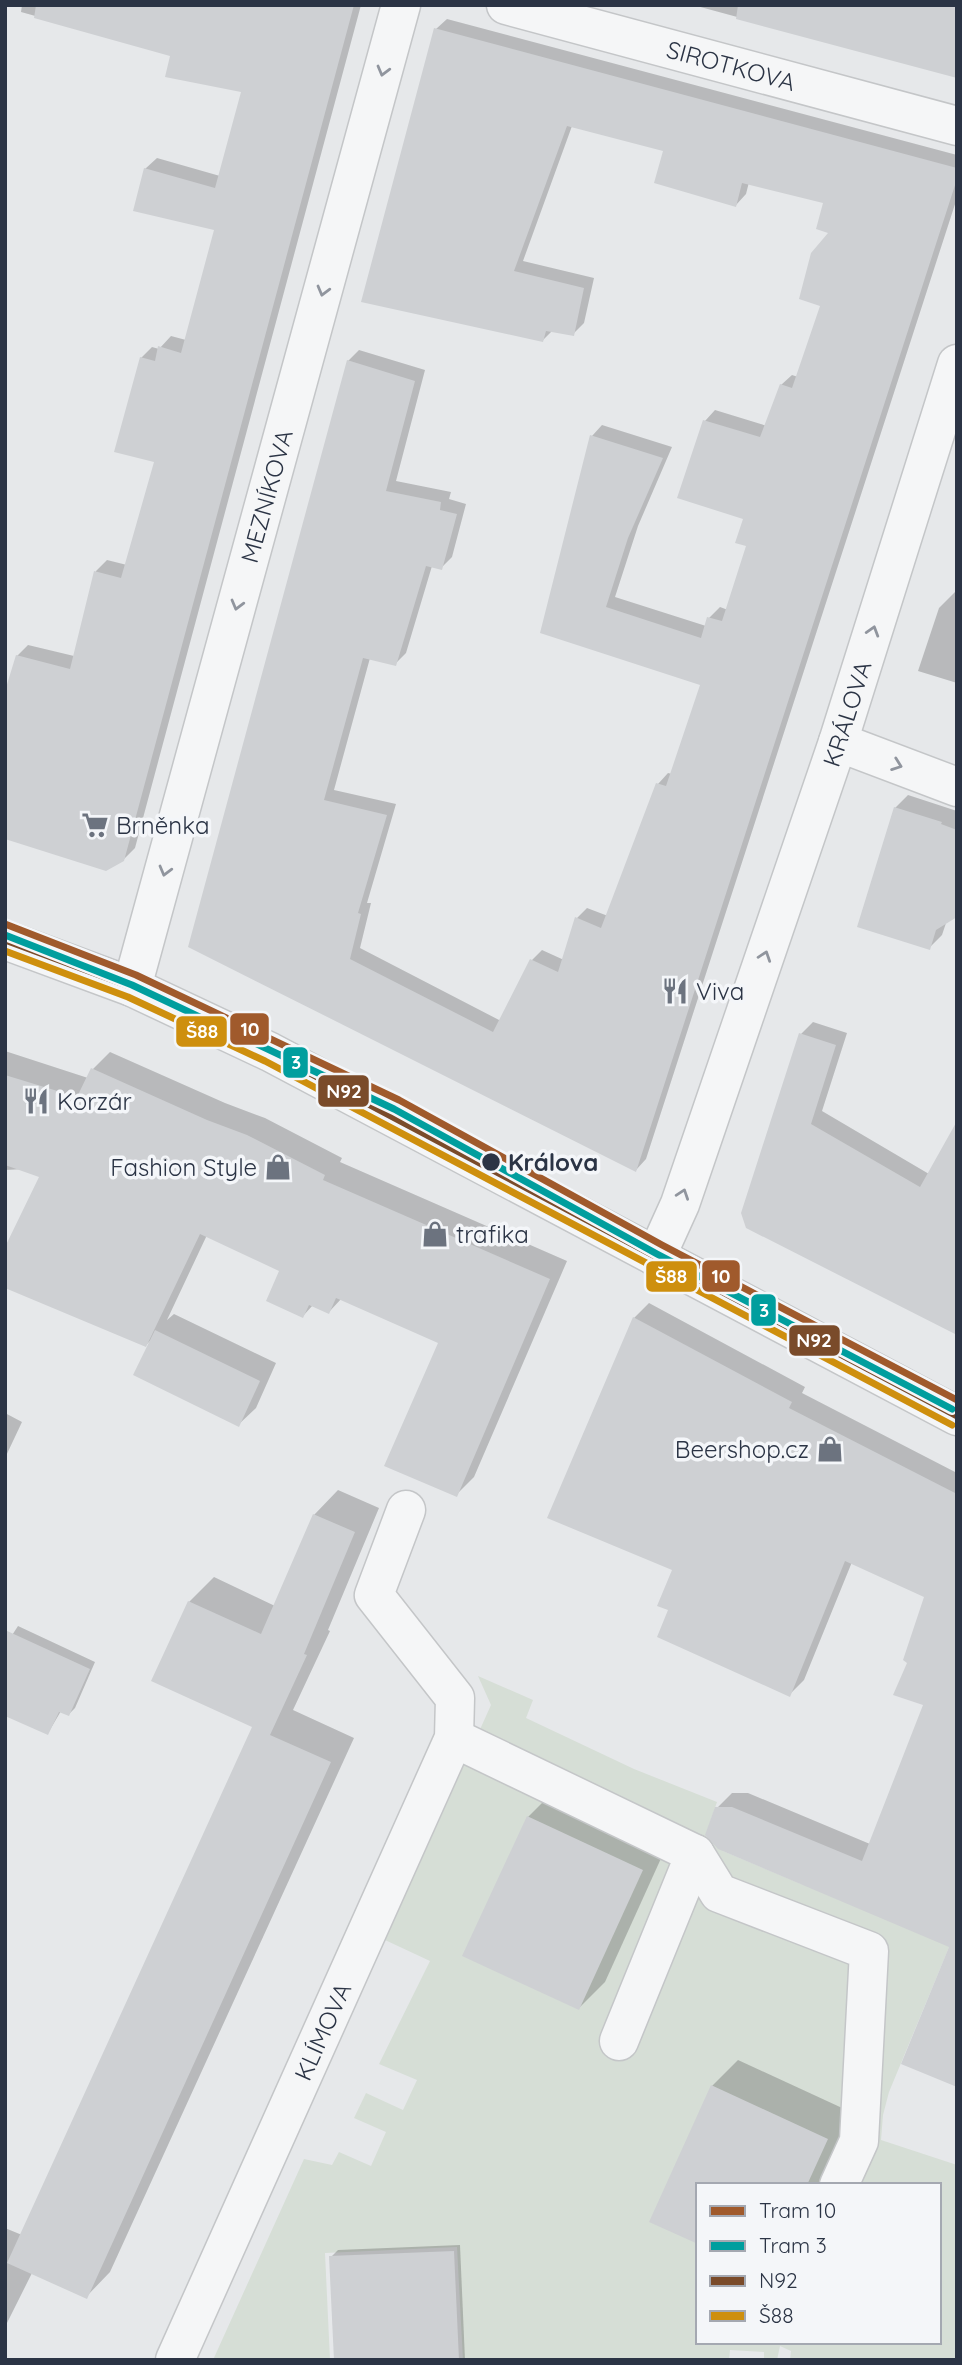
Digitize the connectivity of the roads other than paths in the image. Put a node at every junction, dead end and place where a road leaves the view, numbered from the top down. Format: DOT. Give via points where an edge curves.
graph roads {
  1 [pos="401,5"];
  2 [pos="506,5"];
  3 [pos="957,126"];
  4 [pos="957,364"];
  5 [pos="838,743"];
  6 [pos="957,787"];
  7 [pos="5,940"];
  8 [pos="132,987"];
  9 [pos="656,1257"];
  10 [pos="957,1416"];
  11 [pos="407,1510"];
  12 [pos="454,1738"];
  13 [pos="695,1854"];
  14 [pos="619,2041"];
  15 [pos="840,2183"];
  16 [pos="175,2360"];
  1 -- 8 [label="street, MEZNÍKOVA, one-way"];
  2 -- 3 [label="street, SIROTKOVA"];
  5 -- 4 [label="street, KRÁLOVA, one-way"];
  5 -- 6 [label="street, one-way"];
  9 -- 5 [label="street, KRÁLOVA, one-way" via="680,1204"];
  7 -- 8 [label="street"];
  8 -- 9 [label="street" via="270,1052"];
  9 -- 10 [label="street"];
  11 -- 12 [label="street, KLÍMOVA" via="374,1595 456,1698"];
  12 -- 13 [label="street"];
  12 -- 16 [label="street, KLÍMOVA"];
  13 -- 14 [label="street"];
  13 -- 15 [label="street" via="719,1892 869,1951 859,2141"];
}
